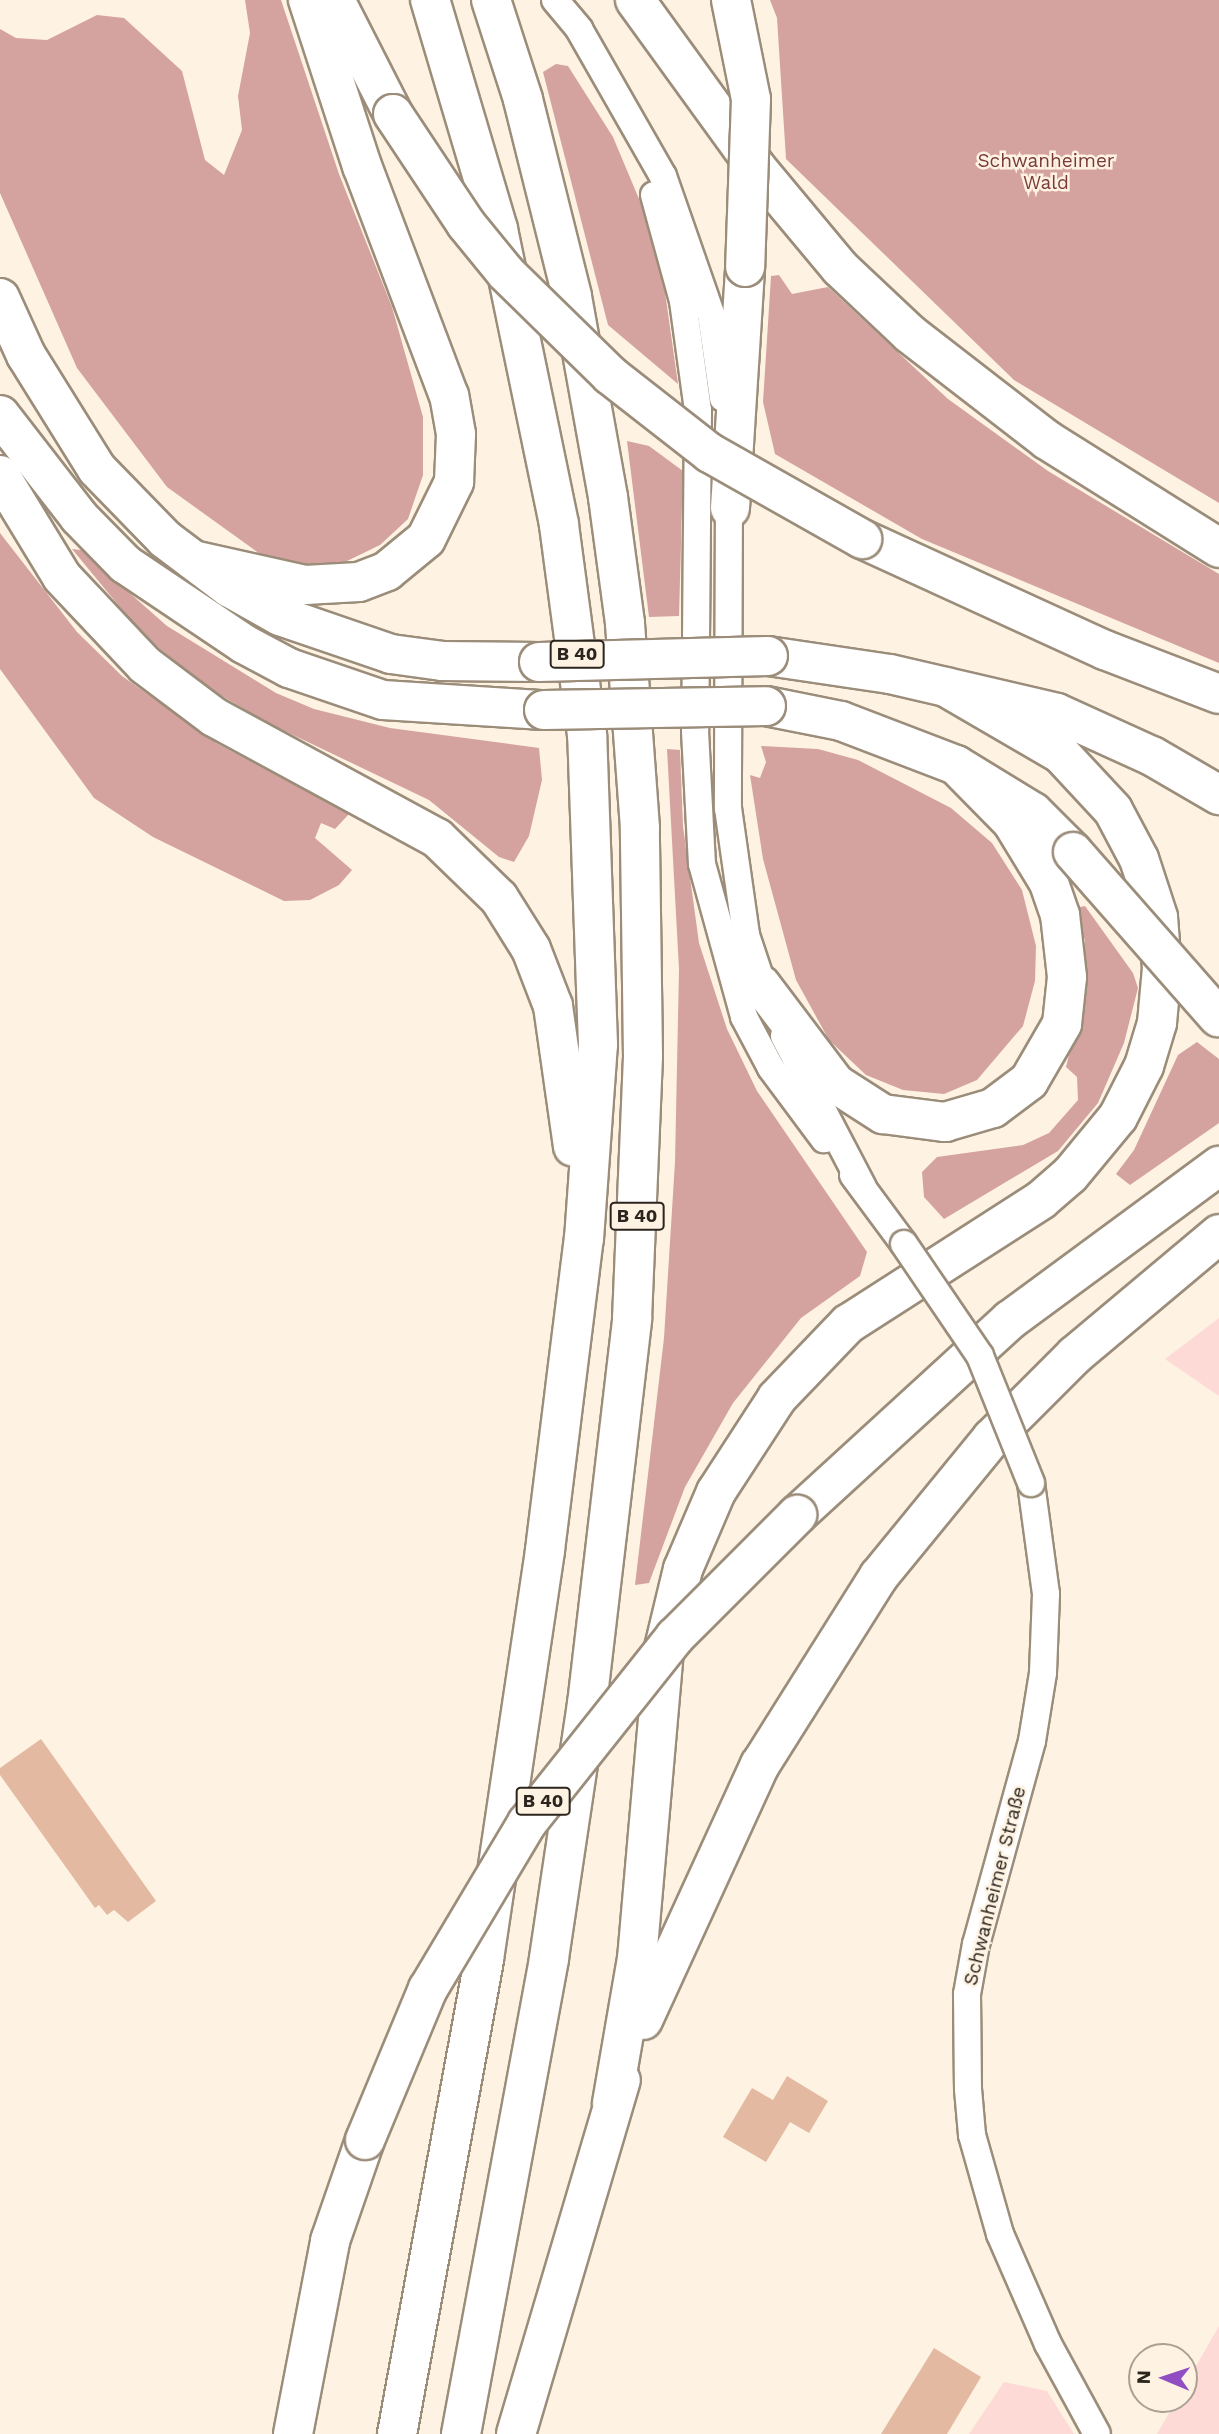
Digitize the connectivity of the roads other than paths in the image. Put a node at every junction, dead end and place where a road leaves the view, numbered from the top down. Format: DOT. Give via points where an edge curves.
graph roads {
  1 [pos="307,0"];
  2 [pos="335,0"];
  3 [pos="430,0"];
  4 [pos="491,0"];
  5 [pos="555,0"];
  6 [pos="635,0"];
  7 [pos="730,0"];
  8 [pos="605,73"];
  9 [pos="0,298"];
  10 [pos="0,415"];
  11 [pos="0,475"];
  12 [pos="730,508"];
  13 [pos="1219,548"];
  14 [pos="193,560"];
  15 [pos="946,687"];
  16 [pos="1219,694"];
  17 [pos="956,765"];
  18 [pos="1219,795"];
  19 [pos="761,985"];
  20 [pos="1219,1018"];
  21 [pos="1219,1166"];
  22 [pos="863,1187"];
  23 [pos="1219,1234"];
  24 [pos="575,1325"];
  25 [pos="612,2103"];
  26 [pos="293,2434"];
  27 [pos="397,2434"];
  28 [pos="461,2434"];
  29 [pos="516,2434"];
  30 [pos="1097,2434"];
  1 -- 14 [label="highway" via="362,166 449,396 456,434 454,482 426,539 387,571 359,582 305,586"];
  2 -- 16 [label="highway, bridge" via="393,114 474,234 548,318 610,375 710,453 862,539 1105,650"];
  3 -- 24 [label="highway, B 40" via="471,128 523,335 559,524 587,735 598,1045"];
  4 -- 28 [label="highway, B 40" via="523,99 572,296 608,497 625,623 640,828 643,1056 632,1319 587,1704 549,1958"];
  5 -- 8 [label="street"];
  6 -- 13 [label="highway" via="755,166 840,268 910,334 1047,440"];
  7 -- 12 [label="highway, bridge" via="751,99"];
  8 -- 12 [label="street" via="663,176 711,314 722,377"];
  8 -- 22 [label="street" via="665,229 693,365 699,483 696,797 712,916 744,1017 771,1068"];
  9 -- 14 [label="highway" via="26,355 97,469 165,539"];
  10 -- 17 [label="highway, bridge" via="79,517 125,564 244,644 289,668 383,700 544,710 766,706 841,721"];
  11 -- 24 [label="highway" via="62,576 145,665 214,717 437,838 479,875 516,922 553,1006 569,1099"];
  12 -- 19 [label="street" via="728,808 738,896"];
  14 -- 15 [label="highway, bridge" via="281,616 340,640 442,661 768,656"];
  15 -- 18 [label="highway" via="1057,713 1152,756"];
  15 -- 25 [label="highway" via="1061,754 1113,810 1139,859 1156,908 1162,968 1157,1023 1144,1066 1118,1117 1070,1175 1030,1208 848,1324 777,1398 716,1492 684,1569 664,1648 637,1959"];
  17 -- 19 [label="highway" via="1012,822 1048,881 1060,915 1068,977 1062,1024 1029,1081 993,1108 945,1122 883,1114 836,1084"];
  17 -- 20 [label="highway, bridge" via="1033,812"];
  19 -- 22 [label="street"];
  21 -- 26 [label="highway, B 40, bridge" via="1010,1321 797,1514 636,1682 527,1823 428,1989 365,2140 330,2241"];
  22 -- 30 [label="street, Schwanheimer Straße, bridge" via="980,1356 1031,1483 1045,1594 1043,1673 1032,1741 972,1969 968,2090 972,2135 1000,2234 1048,2344"];
  23 -- 25 [label="highway" via="1075,1355 992,1438 879,1576 794,1705 726,1830 667,1959"];
  24 -- 27 [label="highway, B 40" via="484,1959"];
  25 -- 29 [label="highway"];
}
